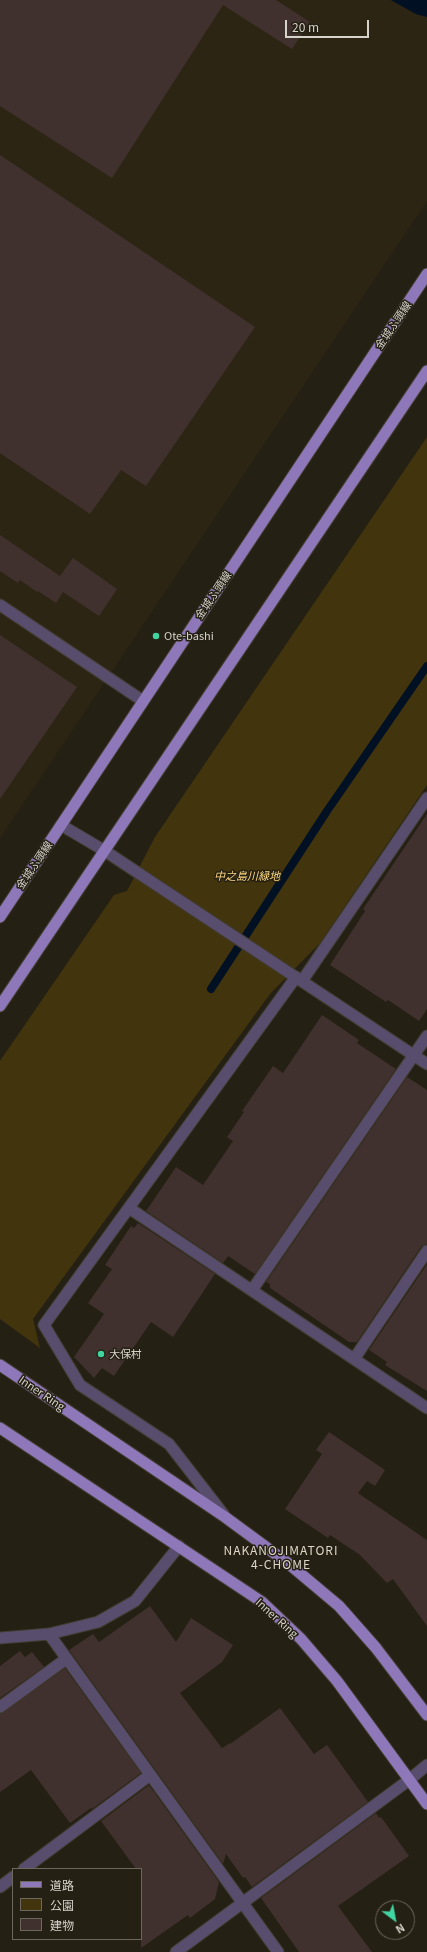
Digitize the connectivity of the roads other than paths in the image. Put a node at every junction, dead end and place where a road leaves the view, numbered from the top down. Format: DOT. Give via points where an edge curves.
graph roads {
  1 [pos="427,274"];
  2 [pos="427,371"];
  3 [pos="0,605"];
  4 [pos="143,701"];
  5 [pos="427,798"];
  6 [pos="61,825"];
  7 [pos="105,851"];
  8 [pos="0,916"];
  9 [pos="299,979"];
  10 [pos="0,1006"];
  11 [pos="427,1036"];
  12 [pos="414,1055"];
  13 [pos="427,1064"];
  14 [pos="129,1208"];
  15 [pos="427,1251"];
  16 [pos="252,1290"];
  17 [pos="354,1359"];
  18 [pos="0,1365"];
  19 [pos="427,1408"];
  20 [pos="0,1428"];
  21 [pos="225,1517"];
  22 [pos="179,1546"];
  23 [pos="49,1634"];
  24 [pos="0,1638"];
  25 [pos="66,1658"];
  26 [pos="0,1707"];
  27 [pos="427,1715"];
  28 [pos="427,1765"];
  29 [pos="150,1776"];
  30 [pos="410,1780"];
  31 [pos="427,1804"];
  32 [pos="25,1868"];
  33 [pos="12,1878"];
  34 [pos="0,1886"];
  35 [pos="242,1903"];
  36 [pos="176,1952"];
  37 [pos="278,1952"];
  1 -- 4 [label="main road, 金城ふ頭線"];
  2 -- 7 [label="main road"];
  3 -- 4 [label="street"];
  4 -- 6 [label="main road, 金城ふ頭線"];
  5 -- 9 [label="street"];
  6 -- 7 [label="street"];
  6 -- 8 [label="main road, 金城ふ頭線"];
  7 -- 9 [label="street"];
  7 -- 10 [label="main road"];
  9 -- 12 [label="street"];
  9 -- 14 [label="street"];
  11 -- 12 [label="street"];
  12 -- 13 [label="street"];
  12 -- 16 [label="street"];
  14 -- 16 [label="street"];
  14 -- 21 [label="street" via="44,1325 80,1385 169,1444"];
  15 -- 17 [label="street"];
  16 -- 17 [label="street"];
  17 -- 19 [label="street"];
  18 -- 21 [label="main road, Inner Ring"];
  20 -- 22 [label="main road, Inner Ring"];
  21 -- 27 [label="main road, Inner Ring" via="289,1564 339,1606 376,1648"];
  22 -- 23 [label="street" via="135,1601 98,1622"];
  22 -- 30 [label="main road, Inner Ring" via="262,1602 300,1639 337,1681"];
  23 -- 24 [label="street"];
  23 -- 25 [label="street"];
  25 -- 26 [label="street"];
  25 -- 29 [label="street"];
  28 -- 30 [label="street"];
  29 -- 32 [label="street"];
  29 -- 35 [label="street"];
  30 -- 31 [label="main road, Inner Ring"];
  30 -- 35 [label="street"];
  33 -- 34 [label="street"];
  35 -- 36 [label="street"];
  35 -- 37 [label="street"];
}
